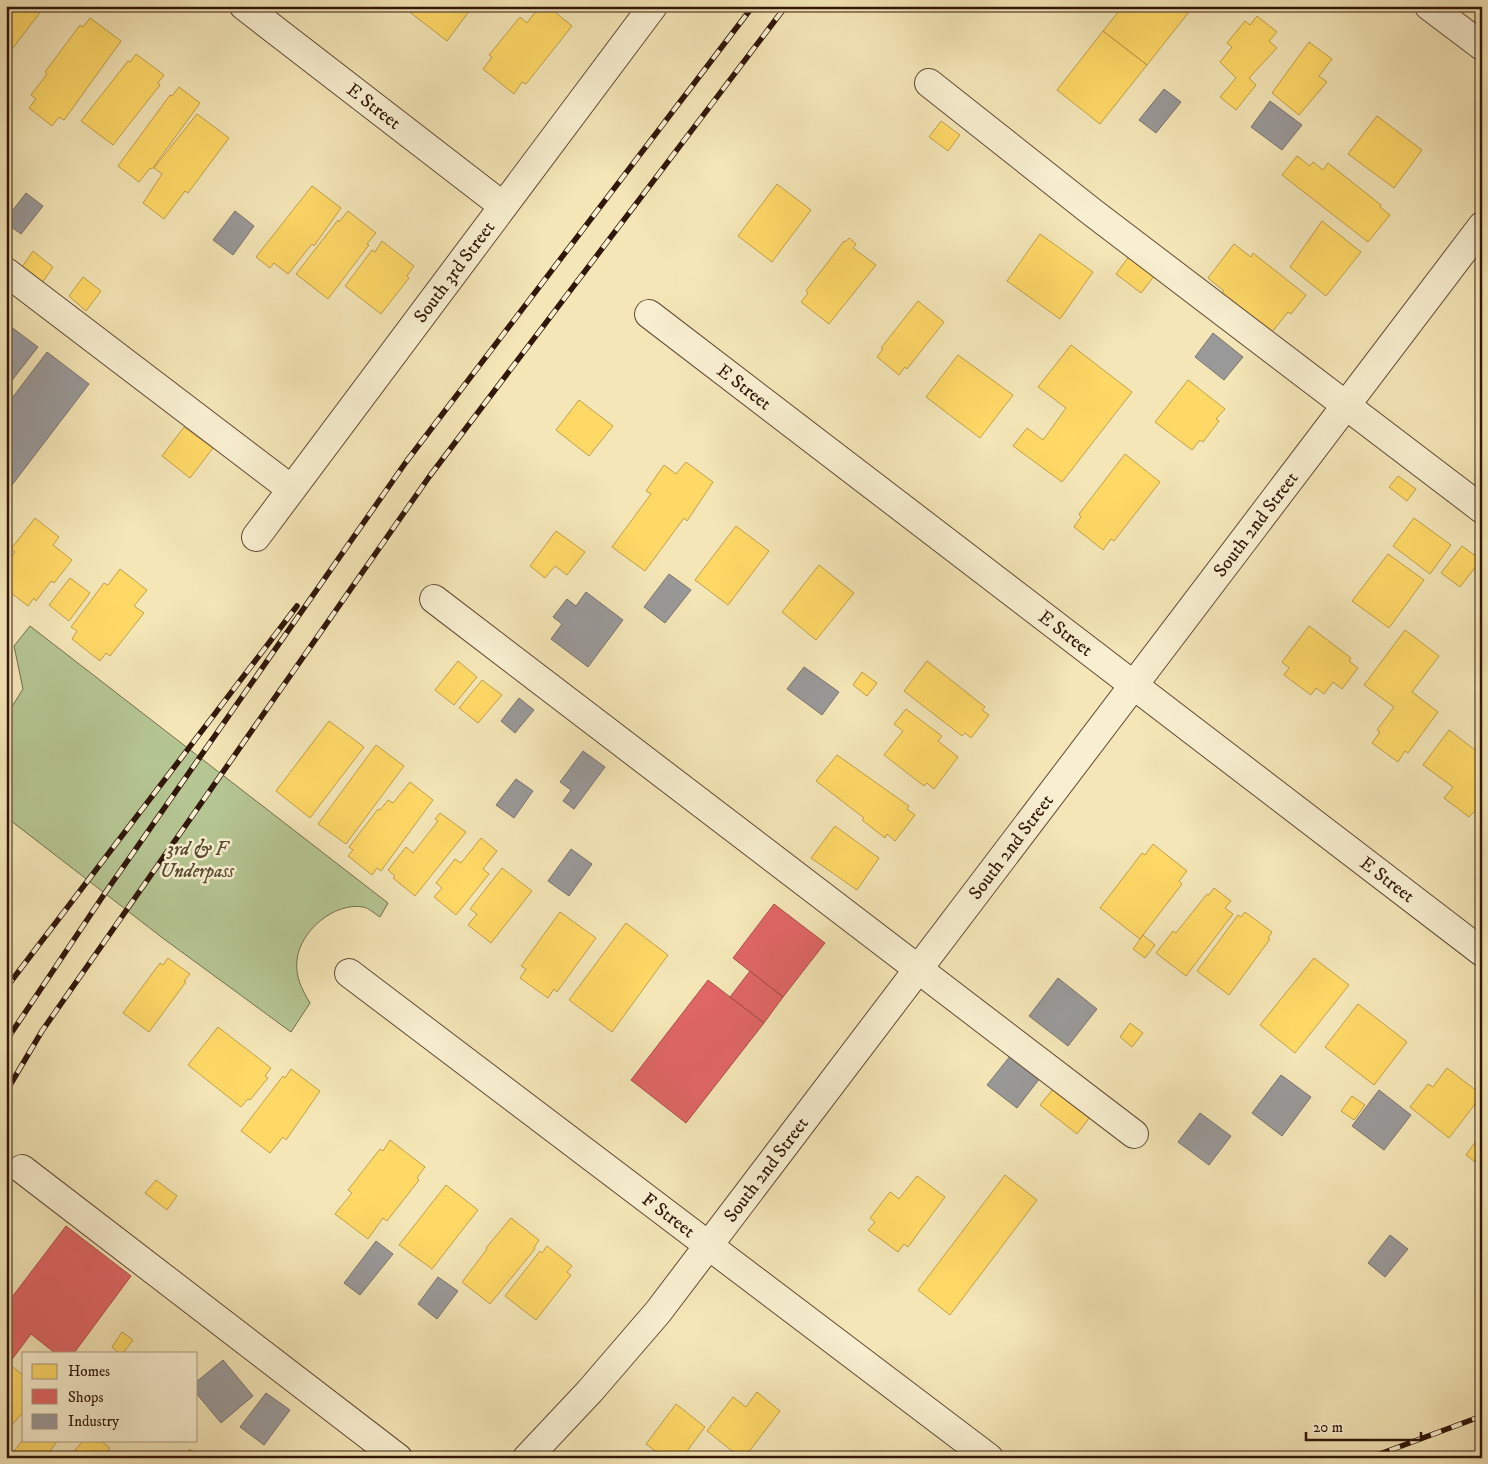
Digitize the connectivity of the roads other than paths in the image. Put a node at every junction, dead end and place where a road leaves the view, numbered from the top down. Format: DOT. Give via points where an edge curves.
graph roads {
  1 [pos="244,6"];
  2 [pos="653,6"];
  3 [pos="1429,6"];
  4 [pos="1482,46"];
  5 [pos="929,83"];
  6 [pos="503,206"];
  7 [pos="1482,226"];
  8 [pos="6,272"];
  9 [pos="649,314"];
  10 [pos="1345,405"];
  11 [pos="291,489"];
  12 [pos="1482,509"];
  13 [pos="256,537"];
  14 [pos="434,599"];
  15 [pos="1133,686"];
  16 [pos="1482,952"];
  17 [pos="918,968"];
  18 [pos="349,974"];
  19 [pos="1134,1134"];
  20 [pos="22,1169"];
  21 [pos="708,1246"];
  22 [pos="398,1458"];
  23 [pos="527,1458"];
  24 [pos="989,1458"];
  1 -- 6 [label="street, E Street"];
  2 -- 6 [label="street, South 3rd Street"];
  3 -- 4 [label="street"];
  5 -- 10 [label="street"];
  6 -- 11 [label="street, South 3rd Street"];
  7 -- 10 [label="street, South 2nd Street"];
  8 -- 11 [label="street"];
  9 -- 15 [label="street, E Street"];
  10 -- 12 [label="street"];
  10 -- 15 [label="street, South 2nd Street"];
  11 -- 13 [label="street, South 3rd Street"];
  14 -- 17 [label="street"];
  15 -- 16 [label="street, E Street"];
  15 -- 17 [label="street, South 2nd Street"];
  17 -- 19 [label="street"];
  17 -- 21 [label="street, South 2nd Street"];
  18 -- 21 [label="street, F Street"];
  20 -- 22 [label="street"];
  21 -- 23 [label="street, South 2nd Street" via="658,1312"];
  21 -- 24 [label="street, F Street"];
}
